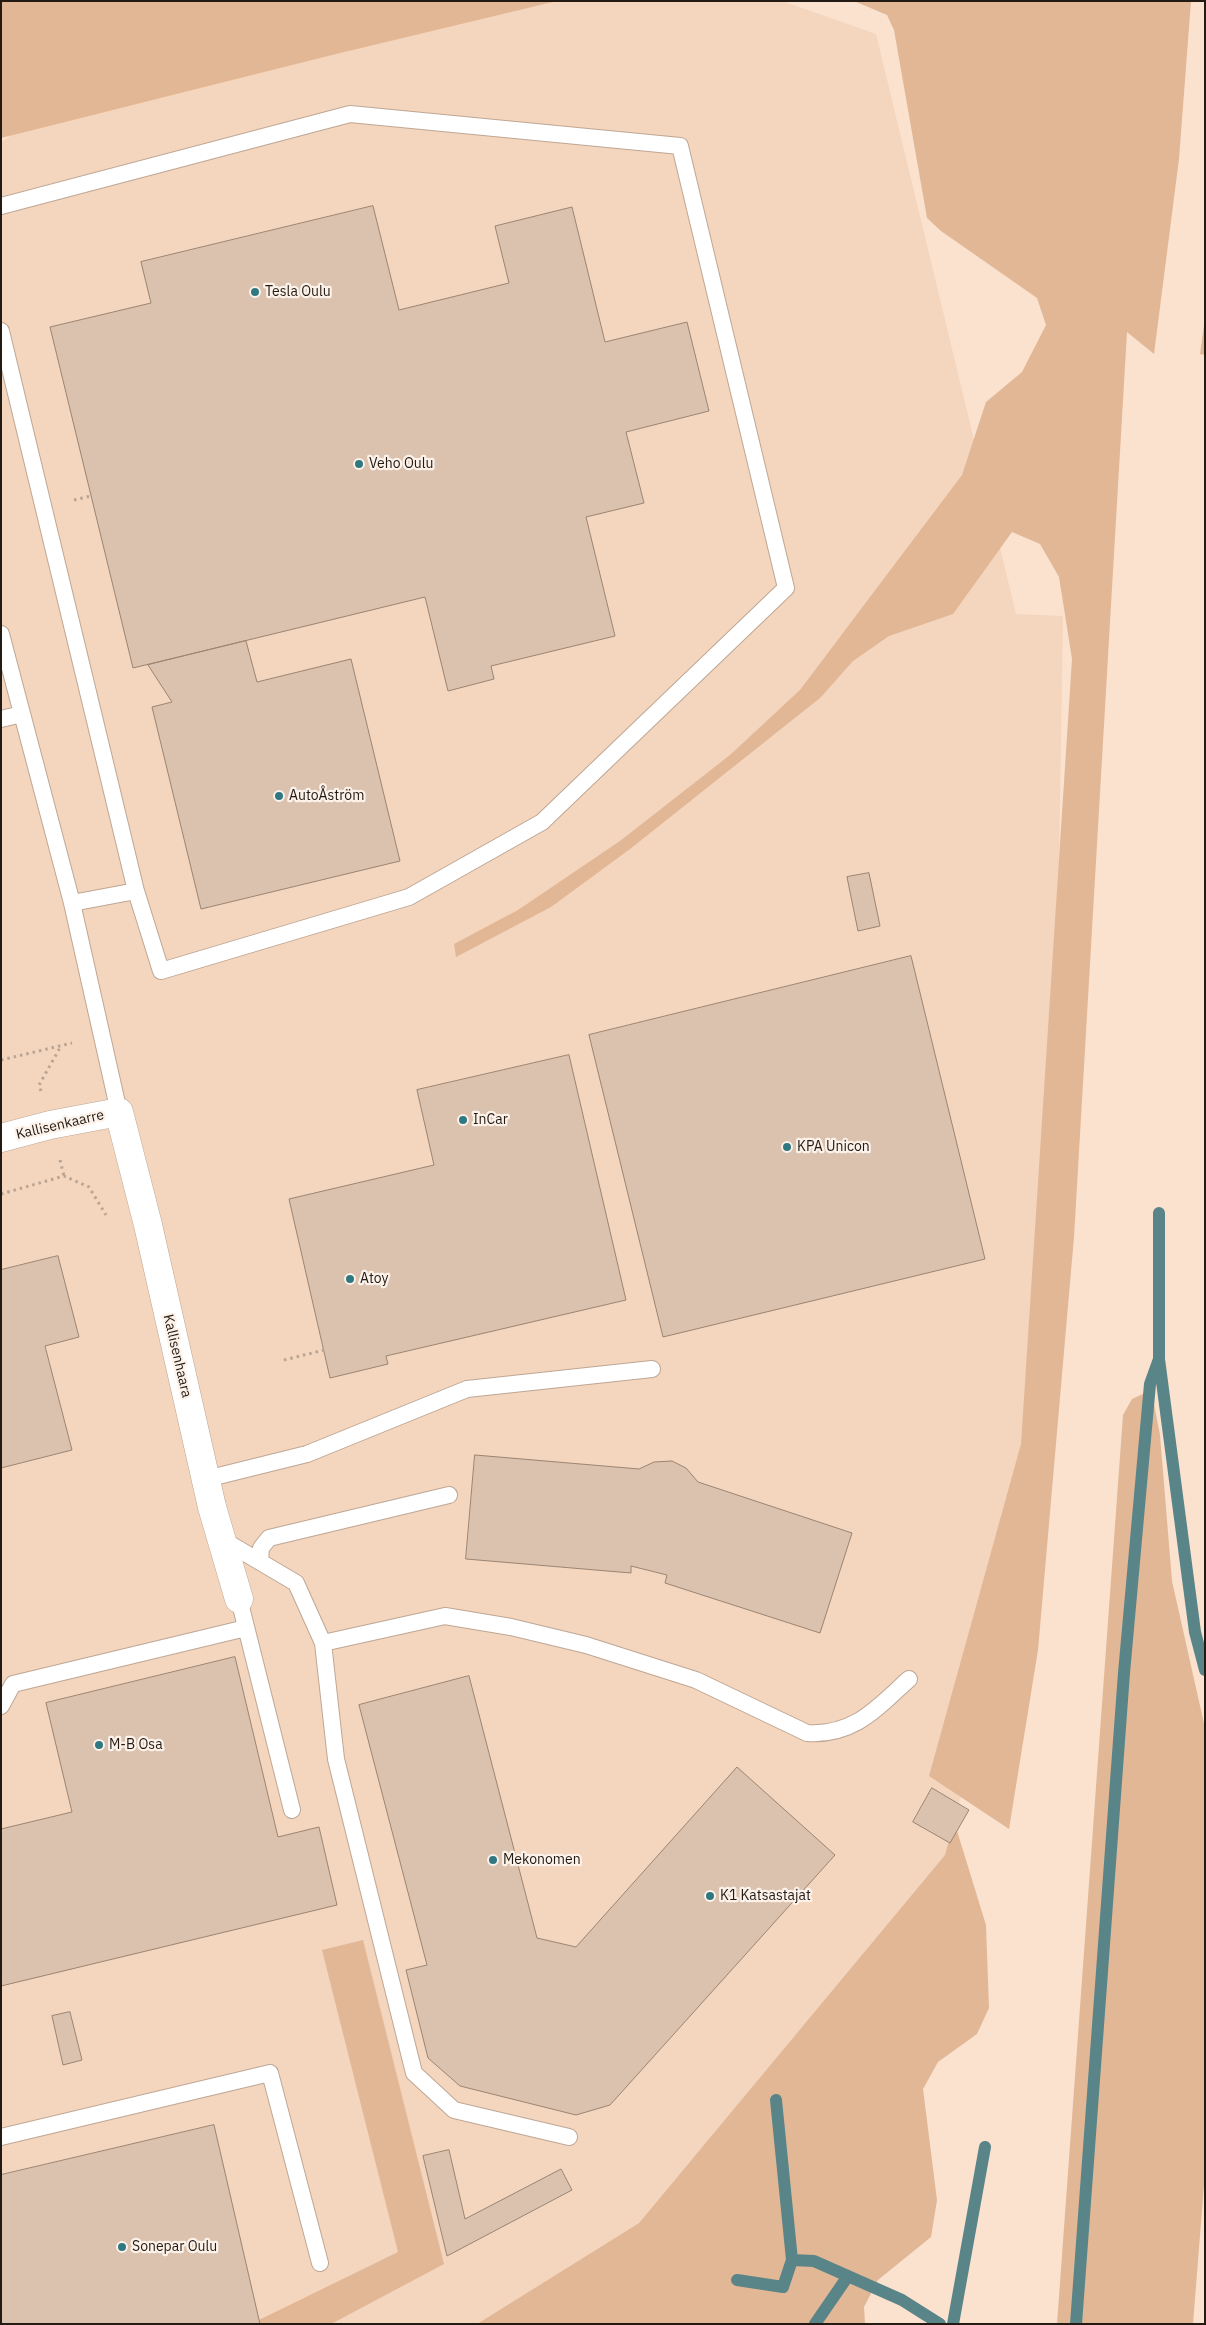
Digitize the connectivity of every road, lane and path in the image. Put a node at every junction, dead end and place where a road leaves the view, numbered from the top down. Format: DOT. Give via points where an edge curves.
graph roads {
  1 [pos="1,206"];
  2 [pos="1,331"];
  3 [pos="1,634"];
  4 [pos="22,714"];
  5 [pos="1,720"];
  6 [pos="136,891"];
  7 [pos="72,903"];
  8 [pos="102,1037"];
  9 [pos="1,1060"];
  10 [pos="118,1112"];
  11 [pos="1,1138"];
  12 [pos="1,1194"];
  13 [pos="108,1218"];
  14 [pos="324,1350"];
  15 [pos="284,1360"];
  16 [pos="652,1370"];
  17 [pos="206,1479"];
  18 [pos="449,1495"];
  19 [pos="223,1540"];
  20 [pos="260,1562"];
  21 [pos="239,1599"];
  22 [pos="246,1628"];
  23 [pos="323,1643"];
  24 [pos="909,1679"];
  25 [pos="1,1706"];
  26 [pos="292,1810"];
  27 [pos="1,2137"];
  28 [pos="569,2137"];
  29 [pos="320,2263"];
  1 -- 6 [label="lane" via="350,114 680,146 786,588 542,822 409,897 161,971"];
  2 -- 6 [label="lane"];
  3 -- 4 [label="lane"];
  4 -- 5 [label="lane"];
  4 -- 7 [label="lane"];
  6 -- 7 [label="lane"];
  7 -- 8 [label="lane"];
  8 -- 9 [label="path"];
  8 -- 10 [label="lane"];
  10 -- 11 [label="street, Kallisenkaarre"];
  10 -- 17 [label="street, Kallisenhaara" via="148,1225"];
  12 -- 13 [label="path" via="64,1176 89,1187"];
  14 -- 15 [label="path"];
  16 -- 17 [label="lane" via="467,1389 307,1454"];
  17 -- 19 [label="street, Kallisenhaara"];
  18 -- 20 [label="lane" via="269,1538 261,1548"];
  19 -- 20 [label="lane"];
  19 -- 21 [label="street, Kallisenhaara"];
  20 -- 23 [label="lane" via="296,1583"];
  21 -- 22 [label="lane"];
  22 -- 25 [label="lane" via="13,1684"];
  22 -- 26 [label="lane"];
  23 -- 24 [label="lane" via="445,1616 511,1627 586,1645 696,1680 807,1732 824,1734 865,1719"];
  23 -- 28 [label="lane" via="336,1759 414,2073 454,2110"];
  27 -- 29 [label="lane" via="270,2073"];
}
